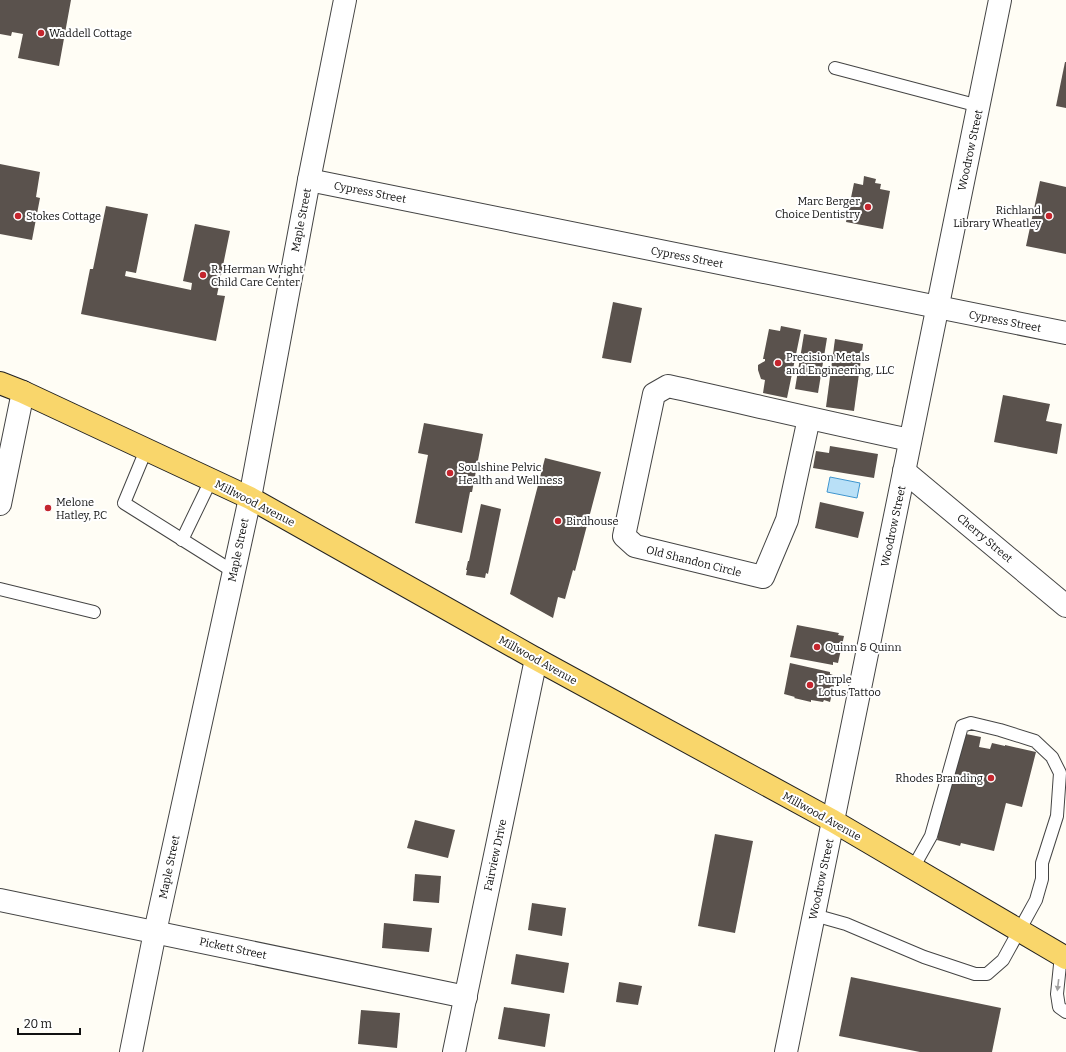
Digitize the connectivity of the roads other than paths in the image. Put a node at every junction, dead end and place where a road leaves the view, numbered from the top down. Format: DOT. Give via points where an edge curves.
graph roads {
  1 [pos="345,0"];
  2 [pos="1000,0"];
  3 [pos="835,68"];
  4 [pos="978,106"];
  5 [pos="309,180"];
  6 [pos="938,307"];
  7 [pos="1066,333"];
  8 [pos="0,383"];
  9 [pos="23,392"];
  10 [pos="809,418"];
  11 [pos="910,440"];
  12 [pos="146,450"];
  13 [pos="904,471"];
  14 [pos="211,480"];
  15 [pos="250,498"];
  16 [pos="0,504"];
  17 [pos="182,540"];
  18 [pos="234,572"];
  19 [pos="0,589"];
  20 [pos="1066,606"];
  21 [pos="94,612"];
  22 [pos="536,659"];
  23 [pos="833,821"];
  24 [pos="913,868"];
  25 [pos="0,900"];
  26 [pos="814,915"];
  27 [pos="1019,930"];
  28 [pos="155,932"];
  29 [pos="1064,954"];
  30 [pos="466,997"];
  31 [pos="1066,1012"];
  32 [pos="131,1052"];
  33 [pos="454,1052"];
  34 [pos="786,1052"];
  1 -- 5 [label="street, Maple Street"];
  2 -- 4 [label="street, Woodrow Street"];
  3 -- 4 [label="lane"];
  4 -- 6 [label="street, Woodrow Street"];
  5 -- 6 [label="street, Cypress Street"];
  5 -- 15 [label="street, Maple Street"];
  6 -- 7 [label="street, Cypress Street"];
  6 -- 11 [label="street, Woodrow Street"];
  8 -- 9 [label="main road, Millwood Avenue"];
  9 -- 12 [label="main road, Millwood Avenue"];
  9 -- 16 [label="street"];
  10 -- 10 [label="street, Old Shandon Circle" via="668,386 654,394 624,536 635,546 763,577 787,520"];
  10 -- 11 [label="street, Old Shandon Circle"];
  11 -- 13 [label="street, Woodrow Street"];
  12 -- 14 [label="main road, Millwood Avenue"];
  12 -- 17 [label="lane" via="124,503"];
  13 -- 20 [label="street, Cherry Street"];
  13 -- 23 [label="street, Woodrow Street"];
  14 -- 15 [label="main road, Millwood Avenue"];
  14 -- 17 [label="lane"];
  15 -- 18 [label="street, Maple Street"];
  15 -- 22 [label="main road, Millwood Avenue"];
  17 -- 18 [label="lane"];
  18 -- 28 [label="street, Maple Street"];
  19 -- 21 [label="lane"];
  22 -- 23 [label="main road, Millwood Avenue"];
  22 -- 30 [label="street, Fairview Drive"];
  23 -- 24 [label="main road, Millwood Avenue"];
  23 -- 26 [label="street, Woodrow Street"];
  24 -- 27 [label="main road, Millwood Avenue"];
  24 -- 27 [label="lane" via="931,836 962,726 971,723 1036,741 1052,757 1060,773 1057,816 1042,863 1042,878 1036,900"];
  25 -- 28 [label="street, Pickett Street"];
  26 -- 27 [label="lane" via="846,924 924,957 975,974 987,974 1003,960"];
  26 -- 34 [label="street, Woodrow Street"];
  27 -- 29 [label="main road, Millwood Avenue"];
  28 -- 30 [label="street, Pickett Street"];
  28 -- 32 [label="street, Maple Street"];
  29 -- 31 [label="lane, one-way" via="1057,994 1059,1007"];
  30 -- 33 [label="street, Fairview Drive"];
}
